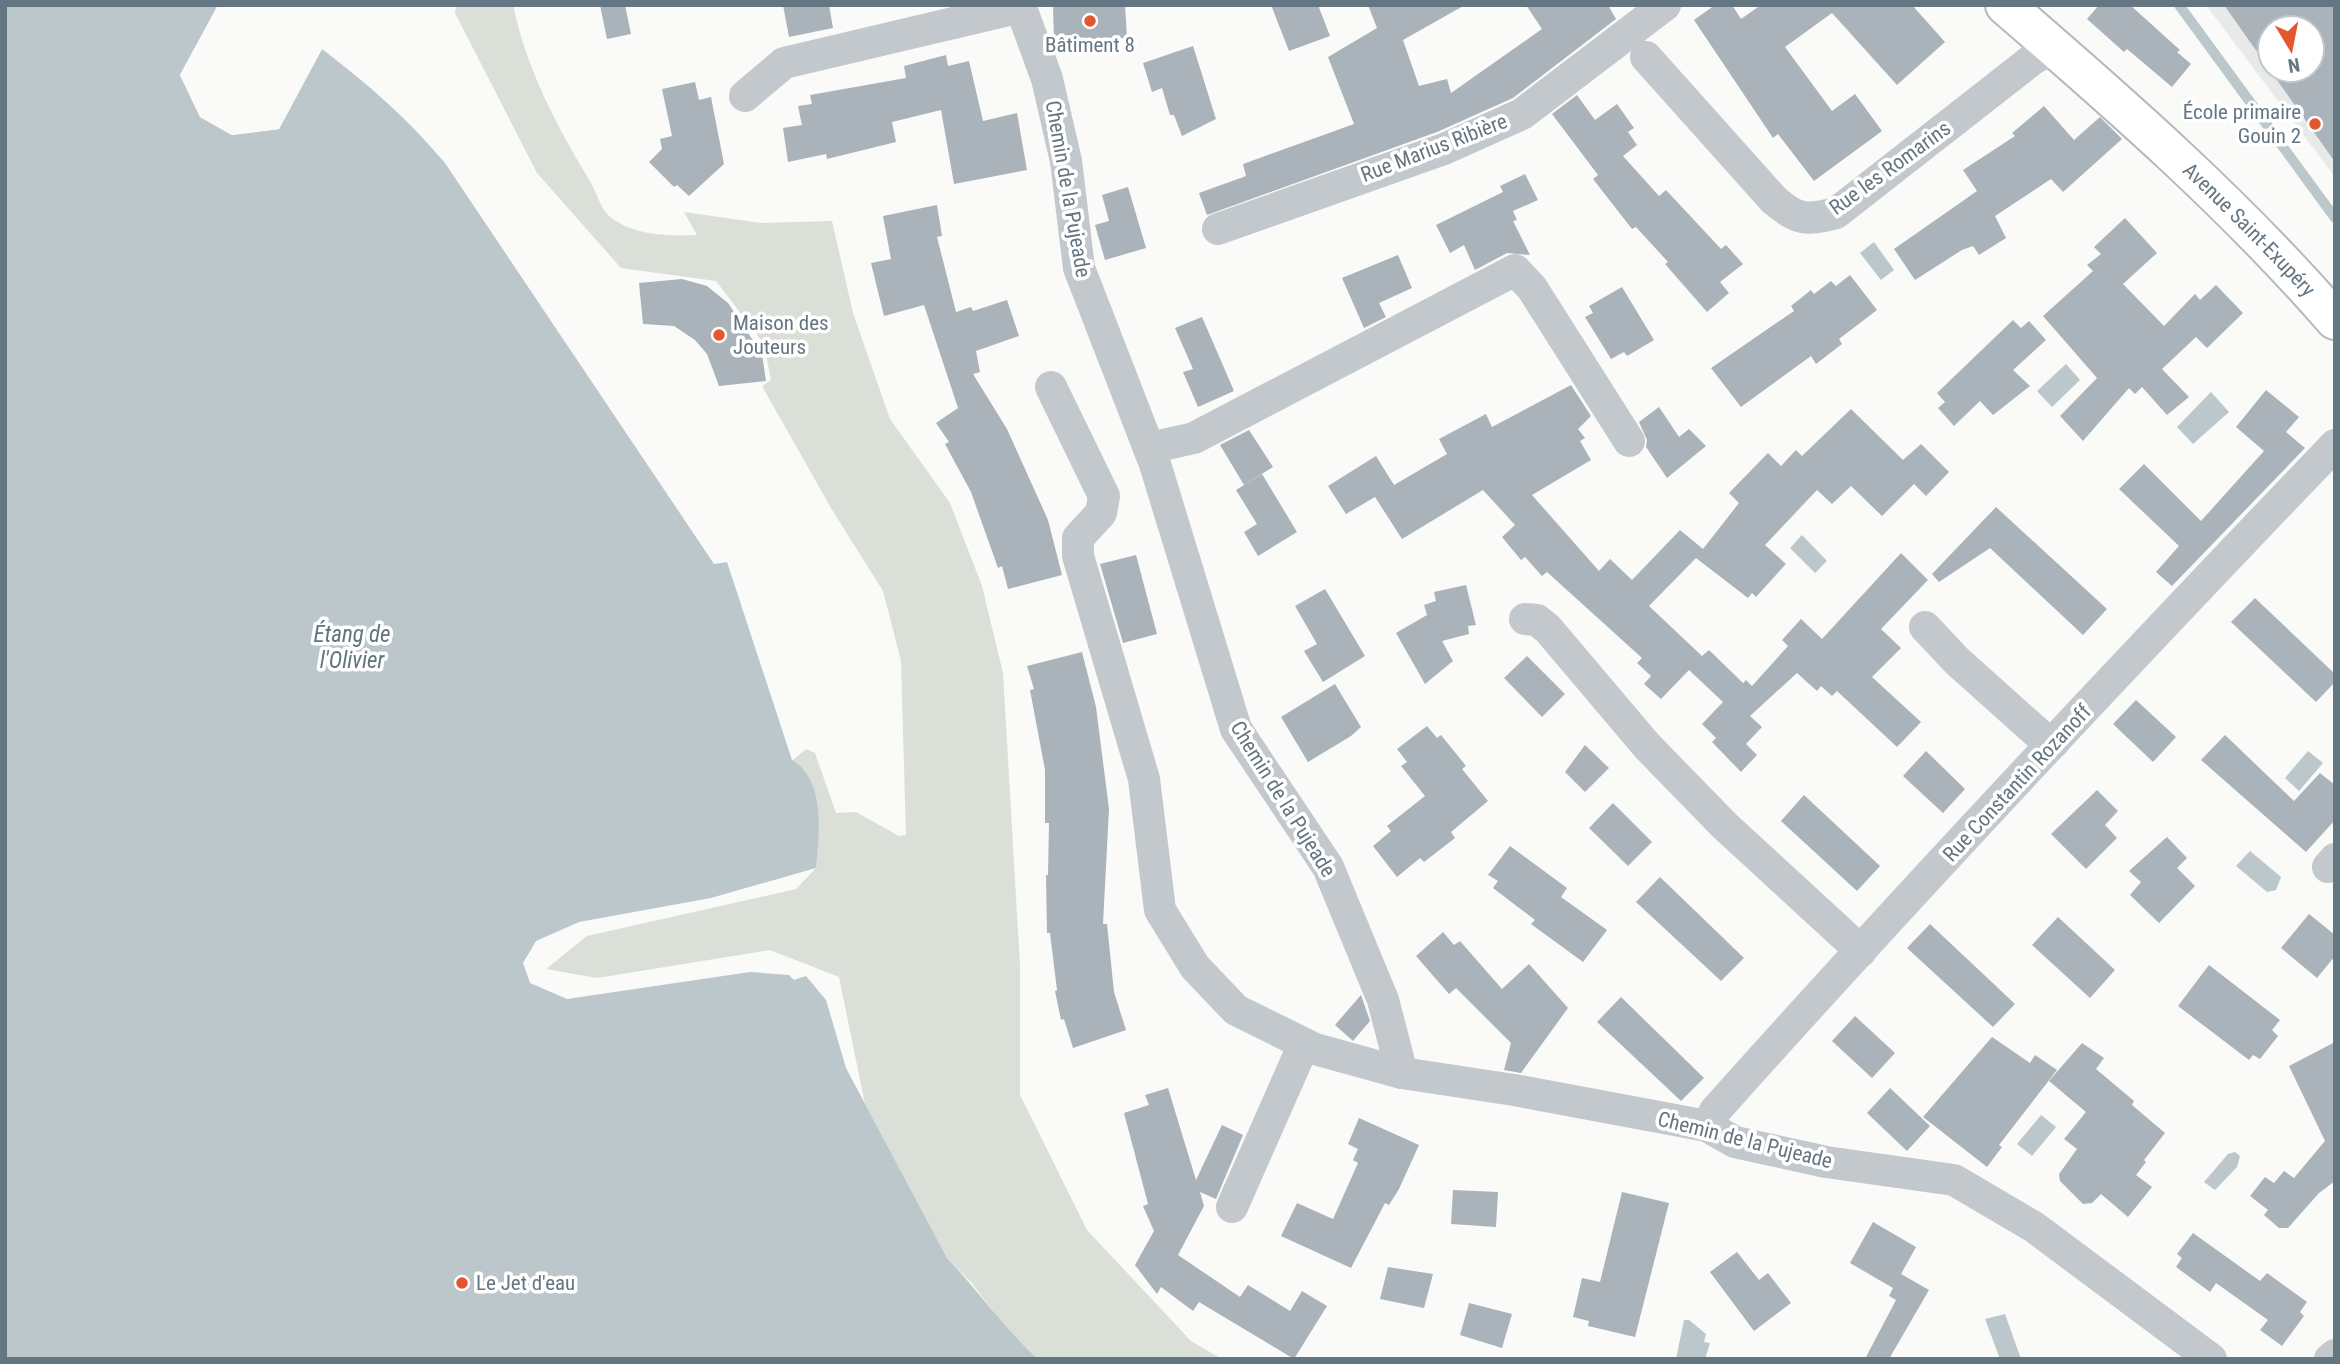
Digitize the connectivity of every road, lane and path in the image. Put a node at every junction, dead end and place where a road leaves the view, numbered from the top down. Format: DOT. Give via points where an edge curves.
graph roads {
  1 [pos="1665,5"];
  2 [pos="2005,5"];
  3 [pos="1020,6"];
  4 [pos="2053,47"];
  5 [pos="1646,58"];
  6 [pos="745,96"];
  7 [pos="1217,229"];
  8 [pos="2335,320"];
  9 [pos="1051,387"];
  10 [pos="1629,441"];
  11 [pos="2335,445"];
  12 [pos="1149,448"];
  13 [pos="1525,620"];
  14 [pos="1925,627"];
  15 [pos="2054,742"];
  16 [pos="1861,951"];
  17 [pos="1304,1044"];
  18 [pos="1402,1073"];
  19 [pos="1707,1126"];
  20 [pos="1232,1207"];
  21 [pos="2335,1355"];
  22 [pos="2211,1359"];
  23 [pos="2330,1359"];
  1 -- 7 [label="street, Rue Marius Ribière" via="1522,114 1444,149"];
  2 -- 4 [label="main road, Avenue Saint-Exupéry"];
  3 -- 6 [label="street" via="784,63"];
  3 -- 12 [label="street, Chemin de la Pujeade" via="1047,79 1066,161 1079,268"];
  4 -- 5 [label="street, Rue les Romarins" via="1836,213 1818,218 1794,217 1774,200"];
  4 -- 8 [label="main road, Avenue Saint-Exupéry" via="2229,205"];
  9 -- 17 [label="street" via="1104,496 1101,513 1078,538 1078,556 1144,779 1160,910 1195,967 1236,1010"];
  10 -- 12 [label="street" via="1532,288 1515,270 1194,438"];
  11 -- 15 [label="street, Rue Constantin Rozanoff"];
  12 -- 18 [label="street, Chemin de la Pujeade" via="1236,729 1328,867 1383,1000"];
  13 -- 16 [label="street" via="1548,629 1655,755"];
  14 -- 15 [label="street" via="2032,728"];
  15 -- 16 [label="street, Rue Constantin Rozanoff"];
  16 -- 19 [label="street, Rue Constantin Rozanoff" via="1715,1111"];
  17 -- 18 [label="street"];
  17 -- 20 [label="street"];
  18 -- 19 [label="street, Chemin de la Pujeade"];
  19 -- 22 [label="street, Chemin de la Pujeade" via="1735,1142 1826,1162 1954,1180 2034,1227"];
  21 -- 23 [label="street"];
}
